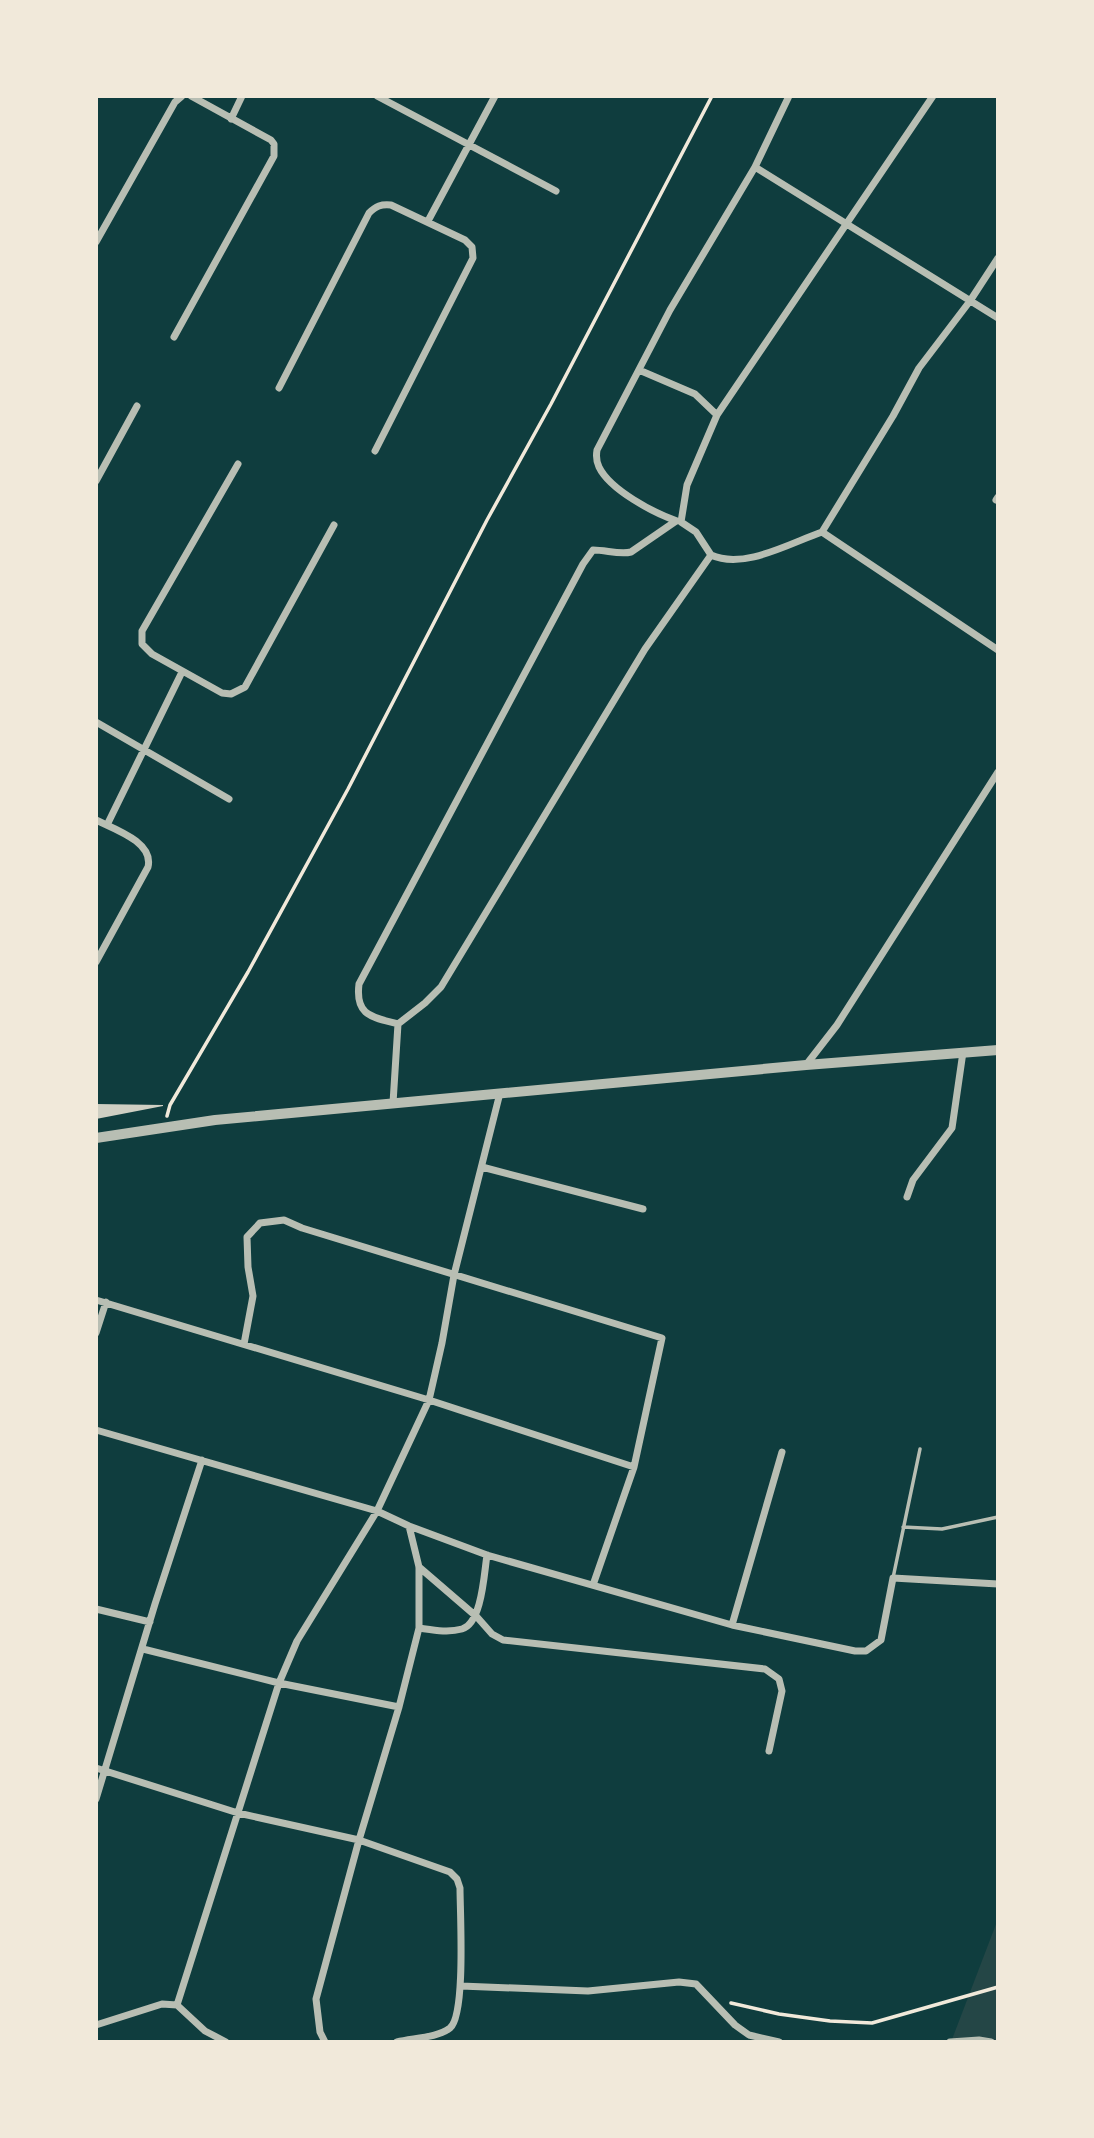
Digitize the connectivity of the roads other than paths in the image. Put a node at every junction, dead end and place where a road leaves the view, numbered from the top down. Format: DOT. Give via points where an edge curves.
graph roads {
  1 [pos="182,96"];
  2 [pos="191,96"];
  3 [pos="242,96"];
  4 [pos="377,96"];
  5 [pos="495,96"];
  6 [pos="789,96"];
  7 [pos="933,96"];
  8 [pos="231,119"];
  9 [pos="469,143"];
  10 [pos="755,167"];
  11 [pos="556,191"];
  12 [pos="428,221"];
  13 [pos="848,223"];
  14 [pos="96,242"];
  15 [pos="998,258"];
  16 [pos="970,301"];
  17 [pos="998,318"];
  18 [pos="174,337"];
  19 [pos="639,370"];
  20 [pos="279,388"];
  21 [pos="137,406"];
  22 [pos="717,415"];
  23 [pos="375,451"];
  24 [pos="238,464"];
  25 [pos="96,481"];
  26 [pos="679,521"];
  27 [pos="334,525"];
  28 [pos="822,532"];
  29 [pos="712,555"];
  30 [pos="998,650"];
  31 [pos="182,672"];
  32 [pos="96,722"];
  33 [pos="145,749"];
  34 [pos="998,772"];
  35 [pos="229,799"];
  36 [pos="96,820"];
  37 [pos="107,825"];
  38 [pos="96,962"];
  39 [pos="398,1024"];
  40 [pos="998,1050"];
  41 [pos="962,1052"];
  42 [pos="806,1065"];
  43 [pos="500,1093"];
  44 [pos="393,1103"];
  45 [pos="96,1138"];
  46 [pos="482,1167"];
  47 [pos="907,1197"];
  48 [pos="643,1209"];
  49 [pos="454,1275"];
  50 [pos="96,1300"];
  51 [pos="106,1302"];
  52 [pos="96,1333"];
  53 [pos="244,1344"];
  54 [pos="429,1400"];
  55 [pos="96,1430"];
  56 [pos="920,1449"];
  57 [pos="782,1452"];
  58 [pos="202,1460"];
  59 [pos="634,1467"];
  60 [pos="377,1511"];
  61 [pos="998,1517"];
  62 [pos="409,1526"];
  63 [pos="902,1527"];
  64 [pos="487,1555"];
  65 [pos="419,1567"];
  66 [pos="894,1578"];
  67 [pos="998,1584"];
  68 [pos="593,1585"];
  69 [pos="96,1609"];
  70 [pos="477,1618"];
  71 [pos="150,1622"];
  72 [pos="732,1625"];
  73 [pos="419,1628"];
  74 [pos="143,1649"];
  75 [pos="279,1683"];
  76 [pos="399,1707"];
  77 [pos="769,1751"];
  78 [pos="96,1768"];
  79 [pos="105,1771"];
  80 [pos="96,1799"];
  81 [pos="239,1813"];
  82 [pos="359,1840"];
  83 [pos="460,1986"];
  84 [pos="177,2005"];
  85 [pos="96,2025"];
  86 [pos="226,2042"];
  87 [pos="325,2042"];
  88 [pos="397,2042"];
  89 [pos="779,2042"];
  90 [pos="950,2042"];
  91 [pos="991,2042"];
  1 -- 14 [label="street"];
  2 -- 8 [label="street"];
  3 -- 8 [label="street"];
  4 -- 9 [label="street"];
  5 -- 9 [label="street"];
  6 -- 10 [label="street"];
  7 -- 13 [label="street"];
  8 -- 18 [label="street" via="271,140 274,156"];
  9 -- 11 [label="street"];
  9 -- 12 [label="street"];
  10 -- 13 [label="street"];
  10 -- 19 [label="street"];
  12 -- 20 [label="street" via="383,204 369,213"];
  12 -- 23 [label="street" via="470,244 473,258"];
  13 -- 16 [label="street"];
  13 -- 22 [label="street"];
  15 -- 16 [label="street"];
  16 -- 17 [label="street"];
  16 -- 28 [label="street" via="919,368"];
  19 -- 22 [label="street" via="695,394"];
  19 -- 26 [label="street" via="596,460 610,482 658,514"];
  21 -- 25 [label="street"];
  22 -- 26 [label="street" via="687,485"];
  24 -- 31 [label="street" via="142,631 146,649"];
  26 -- 29 [label="street" via="696,532"];
  26 -- 39 [label="street" via="631,552 593,550 583,564 359,984 362,1008 370,1016"];
  27 -- 31 [label="street" via="245,687 222,693"];
  28 -- 29 [label="street" via="755,557 722,560"];
  28 -- 30 [label="street"];
  29 -- 39 [label="street" via="645,649 441,987"];
  31 -- 33 [label="street"];
  32 -- 33 [label="street"];
  33 -- 35 [label="street"];
  33 -- 37 [label="street"];
  34 -- 42 [label="street" via="837,1025"];
  36 -- 37 [label="street"];
  37 -- 38 [label="street" via="138,843 150,860"];
  39 -- 44 [label="street"];
  40 -- 41 [label="street"];
  41 -- 42 [label="street"];
  41 -- 47 [label="street" via="952,1128 913,1180"];
  42 -- 43 [label="street"];
  43 -- 44 [label="street"];
  43 -- 46 [label="street"];
  44 -- 45 [label="street" via="215,1120"];
  46 -- 48 [label="street"];
  46 -- 49 [label="street"];
  49 -- 53 [label="street" via="284,1220 260,1223 247,1237 253,1296"];
  49 -- 54 [label="street"];
  49 -- 59 [label="street" via="662,1338"];
  50 -- 51 [label="street"];
  51 -- 52 [label="street"];
  51 -- 53 [label="street"];
  53 -- 54 [label="street"];
  54 -- 59 [label="street"];
  54 -- 60 [label="street"];
  55 -- 58 [label="street"];
  56 -- 63 [label="lane"];
  57 -- 72 [label="street"];
  58 -- 60 [label="street"];
  58 -- 71 [label="street"];
  59 -- 68 [label="street"];
  60 -- 62 [label="street"];
  60 -- 75 [label="street" via="297,1642"];
  61 -- 63 [label="lane" via="942,1529"];
  62 -- 64 [label="street"];
  62 -- 65 [label="street"];
  63 -- 66 [label="lane"];
  64 -- 68 [label="street"];
  64 -- 70 [label="street"];
  65 -- 70 [label="street"];
  65 -- 73 [label="street"];
  66 -- 67 [label="street"];
  66 -- 72 [label="street" via="881,1640 866,1651"];
  68 -- 72 [label="street"];
  69 -- 71 [label="street"];
  70 -- 73 [label="street" via="465,1629"];
  70 -- 77 [label="street" via="503,1640 765,1669 779,1679 782,1691"];
  71 -- 74 [label="street"];
  73 -- 76 [label="street"];
  74 -- 75 [label="street"];
  74 -- 79 [label="street"];
  75 -- 76 [label="street"];
  75 -- 81 [label="street"];
  76 -- 82 [label="street"];
  78 -- 79 [label="street"];
  79 -- 80 [label="street"];
  79 -- 81 [label="street"];
  81 -- 82 [label="street"];
  81 -- 84 [label="street"];
  82 -- 83 [label="street" via="442,1868 457,1879"];
  82 -- 87 [label="street" via="316,1999"];
  83 -- 88 [label="street" via="450,2028"];
  83 -- 89 [label="street" via="588,1991 696,1984 749,2035"];
  84 -- 85 [label="street" via="162,2004"];
  84 -- 86 [label="street" via="205,2031"];
  90 -- 91 [label="street"];
}
